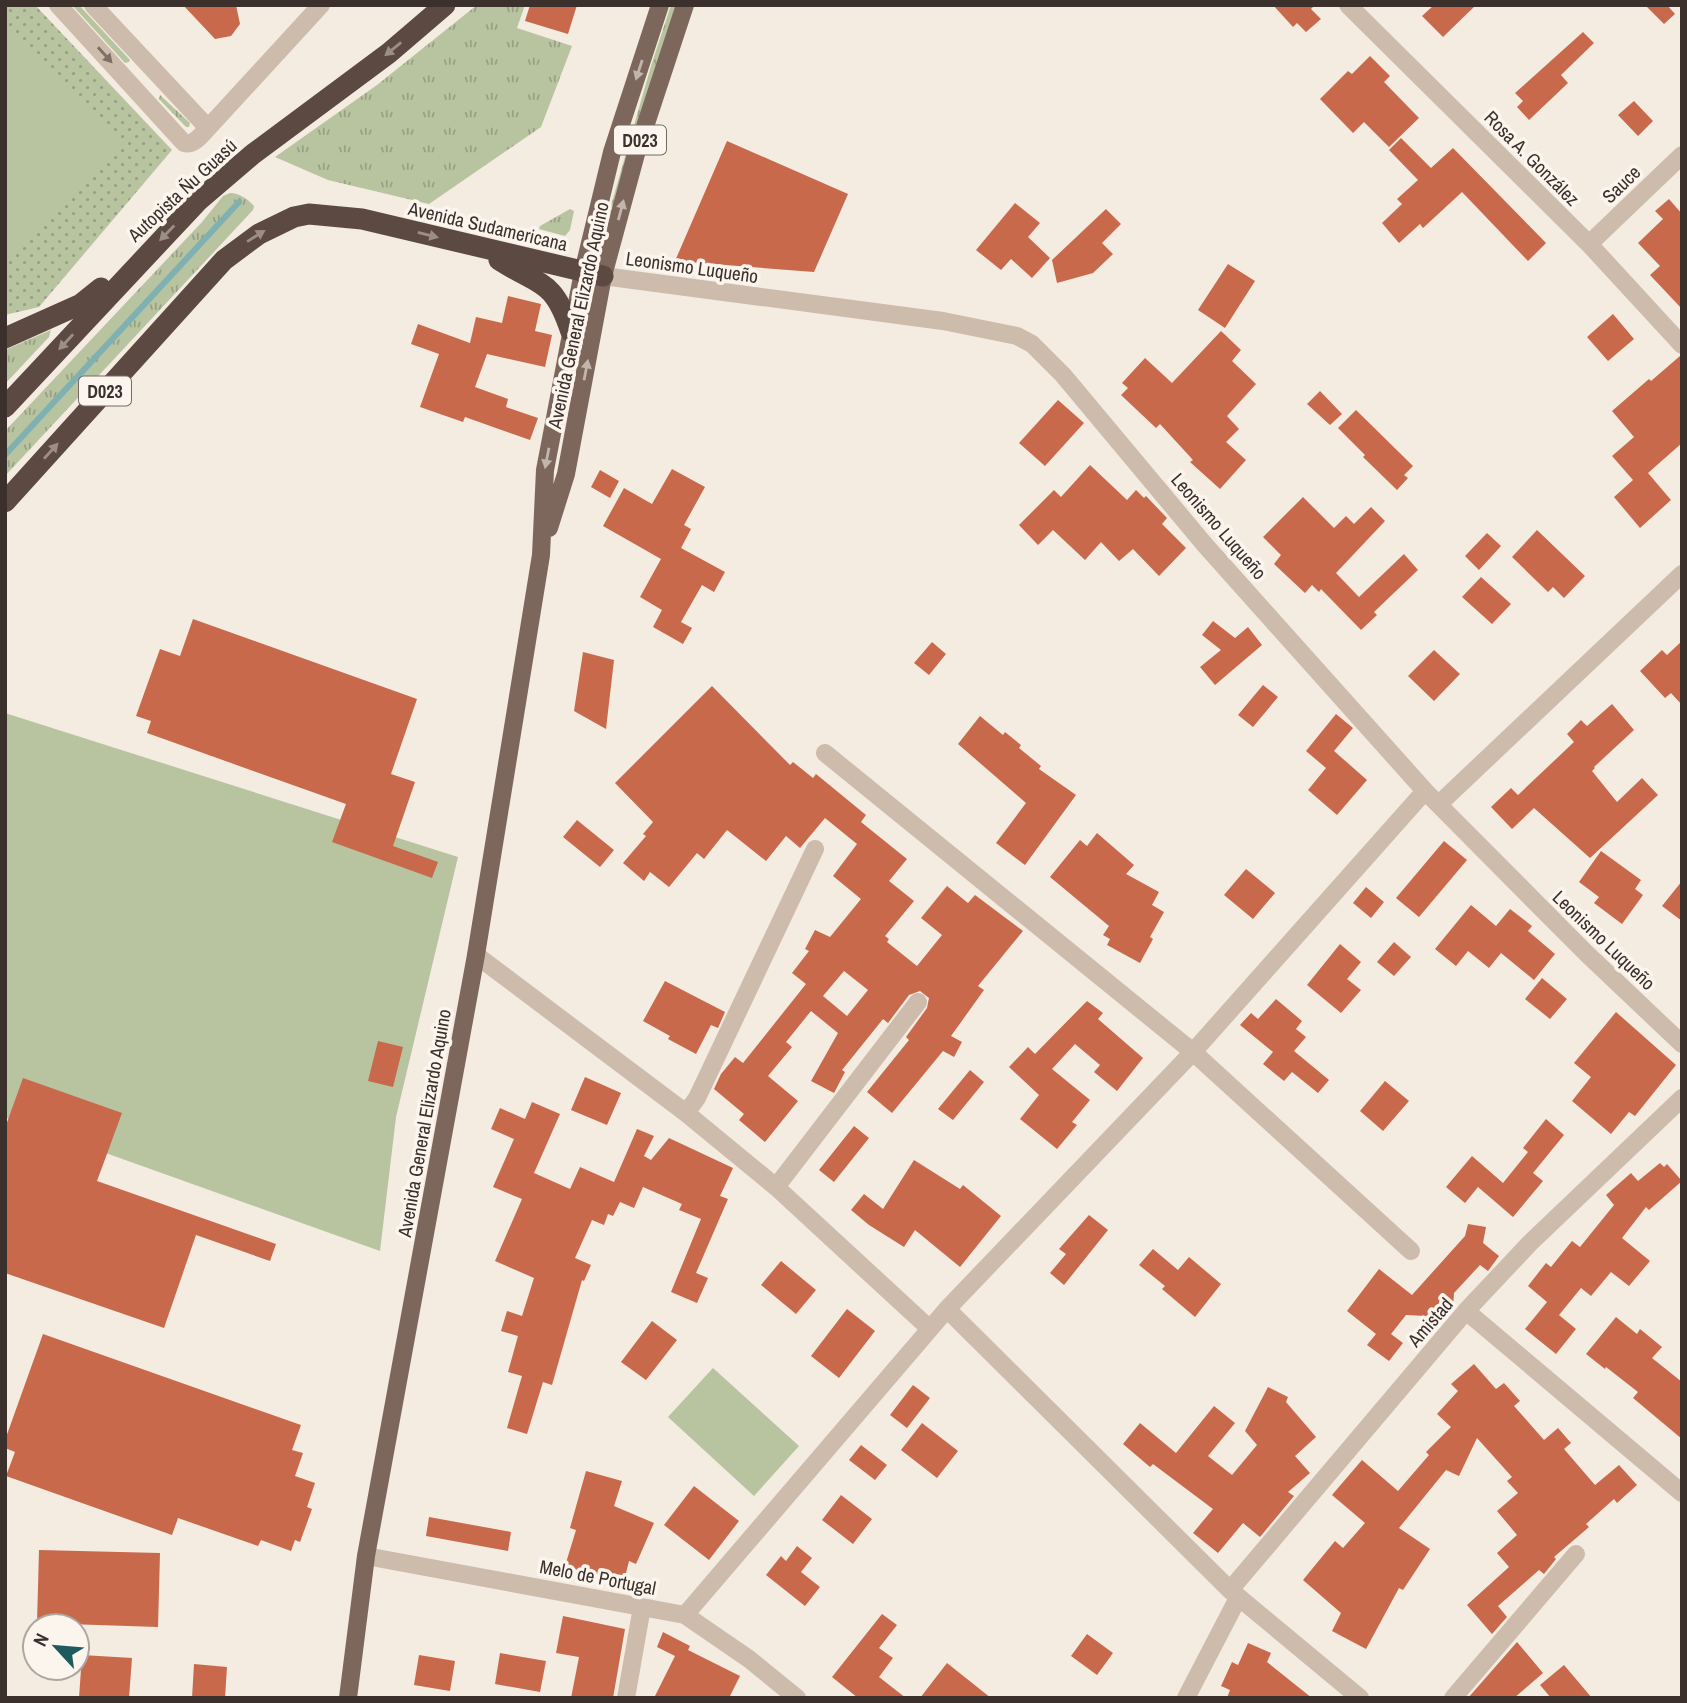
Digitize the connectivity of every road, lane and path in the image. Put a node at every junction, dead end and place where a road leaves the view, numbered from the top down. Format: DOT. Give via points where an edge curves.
graph roads {
  1 [pos="58,5"];
  2 [pos="93,5"];
  3 [pos="321,5"];
  4 [pos="445,5"];
  5 [pos="660,5"];
  6 [pos="685,5"];
  7 [pos="1348,5"];
  8 [pos="208,128"];
  9 [pos="1682,155"];
  10 [pos="1589,244"];
  11 [pos="482,249"];
  12 [pos="145,255"];
  13 [pos="593,274"];
  14 [pos="571,331"];
  15 [pos="5,338"];
  16 [pos="1682,345"];
  17 [pos="5,407"];
  18 [pos="5,502"];
  19 [pos="541,555"];
  20 [pos="1682,574"];
  21 [pos="825,753"];
  22 [pos="1425,791"];
  23 [pos="1439,804"];
  24 [pos="815,849"];
  25 [pos="476,955"];
  26 [pos="918,1002"];
  27 [pos="1682,1044"];
  28 [pos="1193,1052"];
  29 [pos="1682,1098"];
  30 [pos="686,1113"];
  31 [pos="776,1187"];
  32 [pos="1411,1251"];
  33 [pos="947,1309"];
  34 [pos="1466,1311"];
  35 [pos="930,1329"];
  36 [pos="1682,1493"];
  37 [pos="1576,1554"];
  38 [pos="366,1556"];
  39 [pos="1234,1594"];
  40 [pos="642,1607"];
  41 [pos="685,1615"];
  42 [pos="348,1698"];
  43 [pos="626,1698"];
  44 [pos="797,1698"];
  45 [pos="1186,1698"];
  46 [pos="1360,1698"];
  47 [pos="1453,1698"];
  1 -- 8 [label="street, one-way" via="184,143 192,144"];
  2 -- 8 [label="street"];
  3 -- 8 [label="street"];
  4 -- 12 [label="highway, Autopista Ñu Guasú, one-way" via="389,53 253,154"];
  5 -- 13 [label="main road, Avenida General Elizardo Aquino, one-way" via="612,152"];
  13 -- 6 [label="main road, Avenida General Elizardo Aquino / D023, one-way"];
  7 -- 10 [label="street, Rosa A. González"];
  9 -- 10 [label="street, Sauce"];
  10 -- 16 [label="street, Rosa A. González"];
  11 -- 13 [label="highway, Avenida Sudamericana / D023"];
  11 -- 14 [label="highway" via="551,290 563,306"];
  18 -- 11 [label="highway, Avenida Sudamericana / D023, one-way" via="205,280 242,245 279,223 309,214 362,219"];
  12 -- 15 [label="highway" via="81,304"];
  12 -- 17 [label="highway, Autopista Ñu Guasú, one-way"];
  13 -- 14 [label="main road, Avenida General Elizardo Aquino"];
  19 -- 13 [label="main road, Avenida General Elizardo Aquino, one-way" via="566,474"];
  13 -- 22 [label="street, Leonismo Luqueño" via="943,321 1009,334 1032,344"];
  14 -- 19 [label="main road, Avenida General Elizardo Aquino, one-way" via="545,470"];
  19 -- 25 [label="main road, Avenida General Elizardo Aquino"];
  20 -- 23 [label="street"];
  21 -- 28 [label="street"];
  22 -- 23 [label="street, Leonismo Luqueño"];
  22 -- 28 [label="street"];
  23 -- 27 [label="street, Leonismo Luqueño"];
  24 -- 30 [label="street"];
  25 -- 30 [label="street"];
  25 -- 38 [label="main road, Avenida General Elizardo Aquino"];
  26 -- 31 [label="street"];
  28 -- 32 [label="street"];
  28 -- 33 [label="street"];
  29 -- 34 [label="street, Amistad"];
  30 -- 31 [label="street"];
  31 -- 35 [label="street"];
  33 -- 35 [label="street"];
  33 -- 39 [label="street"];
  34 -- 36 [label="street"];
  34 -- 39 [label="street, Amistad"];
  35 -- 41 [label="street"];
  37 -- 47 [label="street"];
  38 -- 40 [label="street, Melo de Portugal"];
  38 -- 42 [label="main road, Avenida General Elizardo Aquino"];
  39 -- 45 [label="street, Amistad"];
  39 -- 46 [label="street"];
  40 -- 41 [label="street, Melo de Portugal"];
  40 -- 43 [label="street"];
  41 -- 44 [label="street, Melo de Portugal"];
}
